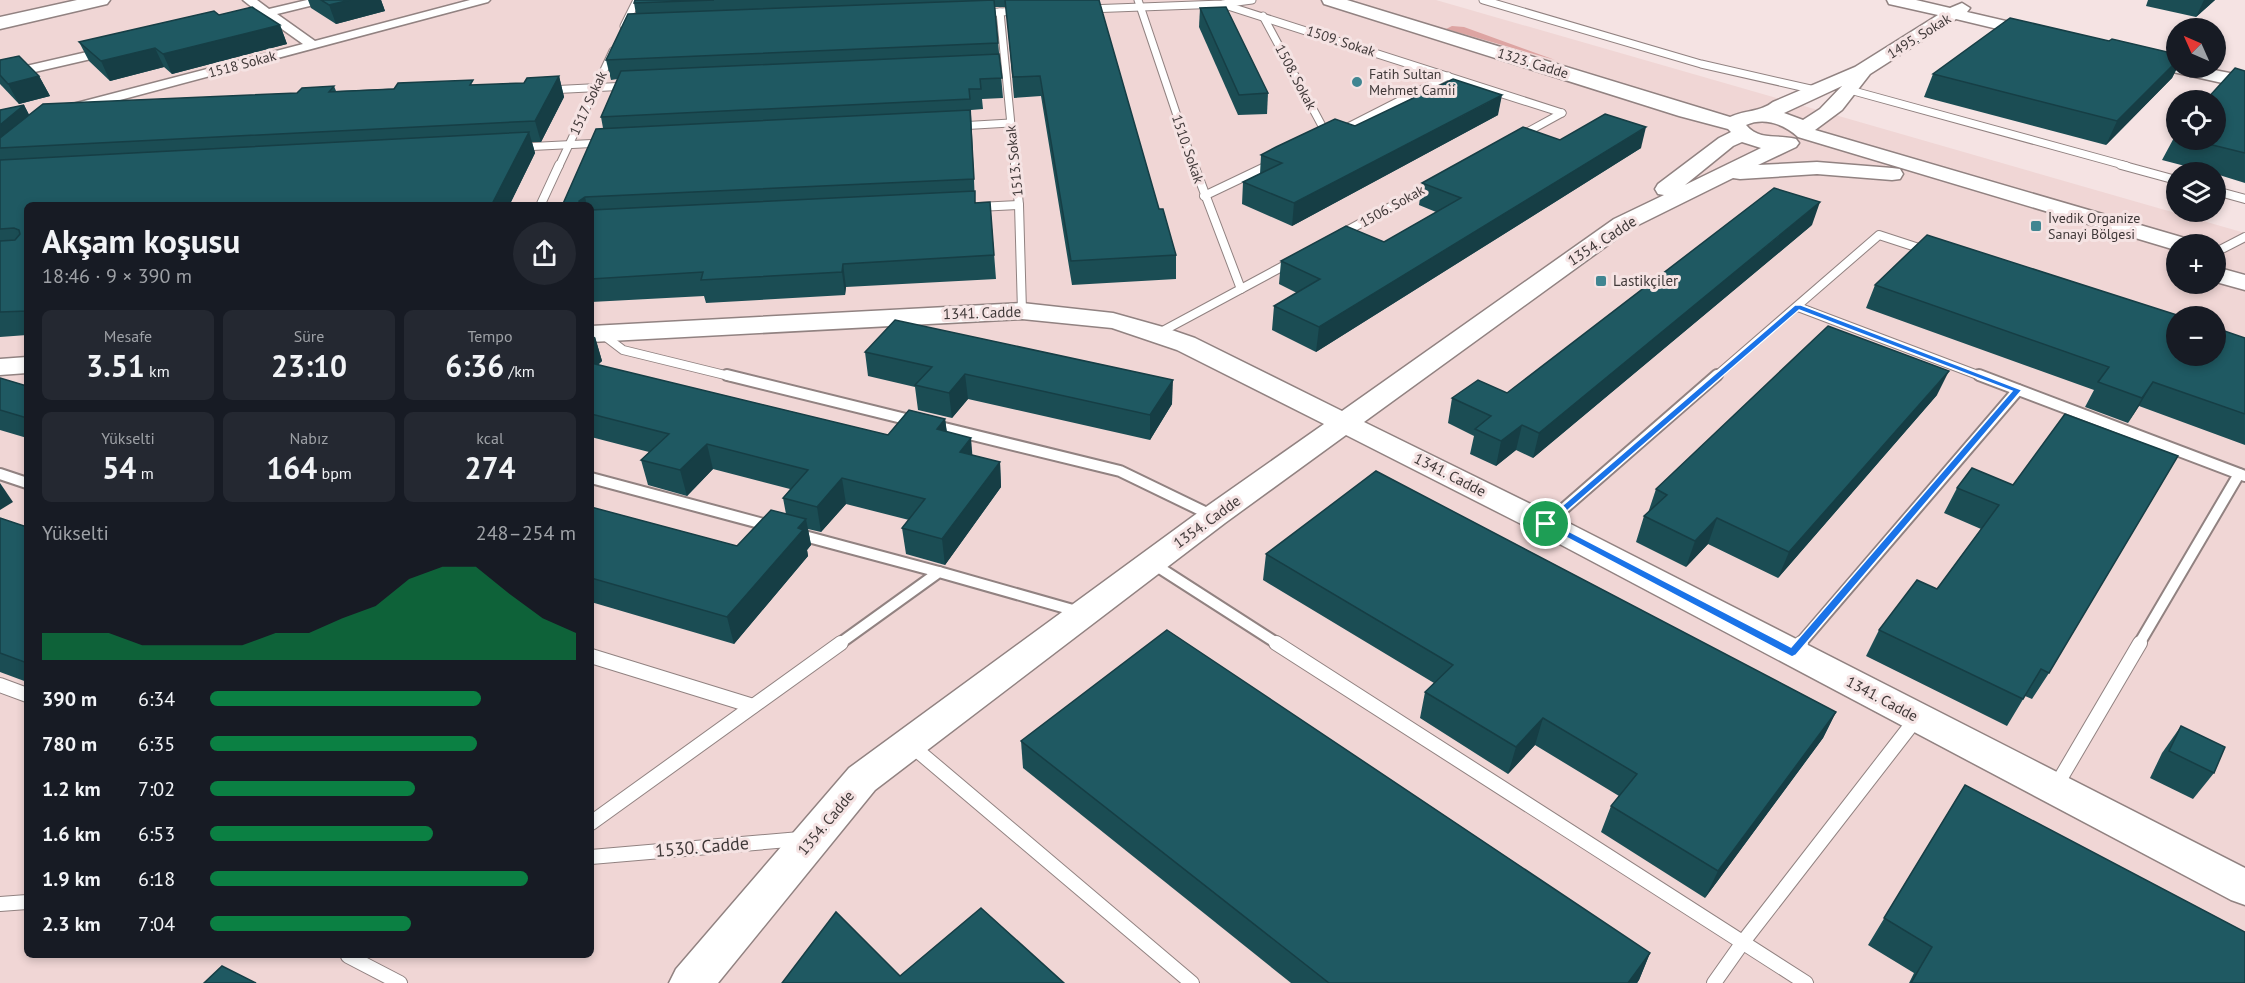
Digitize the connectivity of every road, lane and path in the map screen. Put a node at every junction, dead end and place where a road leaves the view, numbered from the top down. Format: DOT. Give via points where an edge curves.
graph roads {
  1 [pos="46,0"];
  2 [pos="101,0"];
  3 [pos="249,0"];
  4 [pos="322,0"];
  5 [pos="484,0"];
  6 [pos="637,0"];
  7 [pos="1252,0"];
  8 [pos="1330,0"];
  9 [pos="1388,0"];
  10 [pos="1483,0"];
  11 [pos="1895,0"];
  12 [pos="1975,0"];
  13 [pos="1139,4"];
  14 [pos="1222,4"];
  15 [pos="1082,9"];
  16 [pos="0,10"];
  17 [pos="1362,10"];
  18 [pos="1023,11"];
  19 [pos="1000,12"];
  20 [pos="268,13"];
  21 [pos="976,13"];
  22 [pos="1954,13"];
  23 [pos="1263,16"];
  24 [pos="1452,20"];
  25 [pos="0,22"];
  26 [pos="222,24"];
  27 [pos="623,28"];
  28 [pos="635,28"];
  29 [pos="1427,30"];
  30 [pos="2057,38"];
  31 [pos="313,45"];
  32 [pos="128,46"];
  33 [pos="1004,68"];
  34 [pos="992,69"];
  35 [pos="1862,71"];
  36 [pos="0,76"];
  37 [pos="1448,76"];
  38 [pos="2226,78"];
  39 [pos="2245,82"];
  40 [pos="642,86"];
  41 [pos="595,88"];
  42 [pos="536,90"];
  43 [pos="1815,90"];
  44 [pos="1850,90"];
  45 [pos="97,110"];
  46 [pos="61,111"];
  47 [pos="1686,111"];
  48 [pos="1010,123"];
  49 [pos="1750,123"];
  50 [pos="950,126"];
  51 [pos="1798,135"];
  52 [pos="1328,137"];
  53 [pos="1510,141"];
  54 [pos="1318,142"];
  55 [pos="616,143"];
  56 [pos="568,145"];
  57 [pos="509,148"];
  58 [pos="1715,150"];
  59 [pos="1276,162"];
  60 [pos="1725,174"];
  61 [pos="1892,174"];
  62 [pos="2166,177"];
  63 [pos="1438,181"];
  64 [pos="2226,194"];
  65 [pos="1204,196"];
  66 [pos="2245,199"];
  67 [pos="542,202"];
  68 [pos="1019,205"];
  69 [pos="972,208"];
  70 [pos="1622,224"];
  71 [pos="2245,237"];
  72 [pos="1334,238"];
  73 [pos="2166,240"];
  74 [pos="2226,248"];
  75 [pos="1934,253"];
  76 [pos="1303,255"];
  77 [pos="2226,257"];
  78 [pos="2166,258"];
  79 [pos="2245,264"];
  80 [pos="2226,277"];
  81 [pos="2245,283"];
  82 [pos="1241,289"];
  83 [pos="1798,307"];
  84 [pos="1022,311"];
  85 [pos="1160,333"];
  86 [pos="596,334"];
  87 [pos="24,365"];
  88 [pos="0,367"];
  89 [pos="2018,390"];
  90 [pos="1347,422"];
  91 [pos="0,474"];
  92 [pos="2242,475"];
  93 [pos="594,479"];
  94 [pos="24,482"];
  95 [pos="1214,516"];
  96 [pos="1546,524"];
  97 [pos="1152,562"];
  98 [pos="939,572"];
  99 [pos="1084,613"];
  100 [pos="1792,653"];
  101 [pos="594,657"];
  102 [pos="0,685"];
  103 [pos="24,694"];
  104 [pos="753,706"];
  105 [pos="1917,718"];
  106 [pos="909,744"];
  107 [pos="2054,789"];
  108 [pos="594,820"];
  109 [pos="813,837"];
  110 [pos="594,857"];
  111 [pos="2245,888"];
  112 [pos="24,902"];
  113 [pos="0,904"];
  114 [pos="1743,942"];
  115 [pos="352,958"];
  116 [pos="400,983"];
  117 [pos="691,983"];
  118 [pos="1192,983"];
  119 [pos="1714,983"];
  120 [pos="1806,983"];
  1 -- 16 [label="main road"];
  2 -- 25 [label="main road"];
  3 -- 20 [label="street"];
  4 -- 20 [label="street"];
  5 -- 31 [label="street, 1518 Sokak"];
  6 -- 27 [label="lane, 1517 Sokak"];
  7 -- 14 [label="lane"];
  8 -- 17 [label="main road, 1323. Cadde"];
  9 -- 17 [label="main road" via="1389,6"];
  9 -- 24 [label="main road"];
  10 -- 43 [label="lane" via="1701,64"];
  11 -- 22 [label="main road"];
  12 -- 22 [label="main road, 1495. Sokak"];
  13 -- 14 [label="lane"];
  13 -- 15 [label="lane"];
  13 -- 65 [label="lane, 1510. Sokak"];
  14 -- 23 [label="lane, 1509. Sokak"];
  17 -- 29 [label="main road, 1323. Cadde"];
  18 -- 19 [label="lane"];
  19 -- 21 [label="lane"];
  19 -- 33 [label="lane, 1513. Sokak"];
  20 -- 26 [label="street"];
  20 -- 31 [label="street"];
  22 -- 30 [label="main road"];
  22 -- 35 [label="main road, 1495. Sokak"];
  23 -- 37 [label="lane, 1509. Sokak"];
  23 -- 52 [label="lane, 1508. Sokak"];
  24 -- 29 [label="main road"];
  24 -- 49 [label="main road"];
  27 -- 28 [label="lane"];
  27 -- 41 [label="lane, 1517 Sokak"];
  29 -- 47 [label="main road, 1323. Cadde"];
  31 -- 46 [label="street, 1518 Sokak"];
  32 -- 36 [label="street"];
  33 -- 34 [label="lane"];
  33 -- 48 [label="lane, 1513. Sokak"];
  35 -- 43 [label="main road, 1495. Sokak"];
  35 -- 44 [label="main road, 1495. Sokak"];
  37 -- 52 [label="lane"];
  37 -- 53 [label="lane, 1509. Sokak" via="1562,113"];
  38 -- 39 [label="main road"];
  40 -- 41 [label="lane"];
  41 -- 42 [label="lane"];
  41 -- 56 [label="lane, 1517 Sokak"];
  43 -- 49 [label="main road, 1495. Sokak"];
  44 -- 51 [label="main road, 1495. Sokak" via="1824,117"];
  44 -- 62 [label="lane"];
  45 -- 46 [label="lane"];
  47 -- 49 [label="main road, 1323. Cadde"];
  47 -- 58 [label="main road" via="1712,131"];
  48 -- 50 [label="lane"];
  48 -- 68 [label="lane, 1513. Sokak"];
  49 -- 51 [label="main road" via="1783,120"];
  49 -- 51 [label="main road" via="1764,142"];
  49 -- 58 [label="main road, 1495. Sokak"];
  51 -- 60 [label="main road, 1354. Cadde"];
  51 -- 61 [label="main road"];
  51 -- 73 [label="main road"];
  52 -- 54 [label="lane"];
  55 -- 56 [label="lane"];
  56 -- 57 [label="lane"];
  56 -- 67 [label="lane, 1517 Sokak"];
  58 -- 70 [label="main road, 1495. Sokak"];
  59 -- 65 [label="lane"];
  60 -- 61 [label="main road" via="1793,168"];
  60 -- 70 [label="main road, 1354. Cadde"];
  61 -- 78 [label="main road"];
  63 -- 72 [label="lane, 1506. Sokak"];
  64 -- 66 [label="lane"];
  65 -- 82 [label="lane, 1510. Sokak"];
  68 -- 69 [label="lane"];
  68 -- 84 [label="lane, 1513. Sokak"];
  70 -- 90 [label="main road, 1354. Cadde"];
  71 -- 74 [label="lane"];
  75 -- 83 [label="lane" via="1879,235"];
  76 -- 82 [label="lane"];
  77 -- 79 [label="main road"];
  80 -- 81 [label="main road"];
  82 -- 85 [label="lane"];
  83 -- 89 [label="lane"];
  83 -- 96 [label="lane"];
  84 -- 85 [label="main road, 1341. Cadde" via="1089,316"];
  84 -- 86 [label="main road, 1341. Cadde"];
  85 -- 90 [label="main road, 1341. Cadde"];
  86 -- 95 [label="lane" via="623,350 1120,471"];
  87 -- 88 [label="main road"];
  89 -- 92 [label="lane"];
  89 -- 100 [label="lane"];
  90 -- 95 [label="main road, 1354. Cadde"];
  90 -- 96 [label="main road, 1341. Cadde"];
  91 -- 94 [label="lane"];
  92 -- 107 [label="lane"];
  93 -- 98 [label="lane"];
  95 -- 97 [label="main road, 1354. Cadde"];
  96 -- 100 [label="main road, 1341. Cadde"];
  97 -- 99 [label="main road, 1354. Cadde"];
  97 -- 114 [label="lane"];
  98 -- 99 [label="lane"];
  98 -- 104 [label="lane"];
  99 -- 106 [label="main road, 1354. Cadde"];
  100 -- 105 [label="main road, 1341. Cadde"];
  101 -- 104 [label="lane"];
  102 -- 103 [label="lane"];
  104 -- 108 [label="lane"];
  105 -- 107 [label="main road, 1341. Cadde"];
  105 -- 114 [label="lane"];
  106 -- 109 [label="main road, 1354. Cadde" via="862,779"];
  106 -- 118 [label="lane"];
  107 -- 111 [label="main road, 1341. Cadde"];
  109 -- 110 [label="lane, 1530. Cadde"];
  109 -- 117 [label="main road, 1354. Cadde"];
  112 -- 113 [label="lane"];
  114 -- 119 [label="lane"];
  114 -- 120 [label="lane"];
  115 -- 116 [label="lane"];
}
